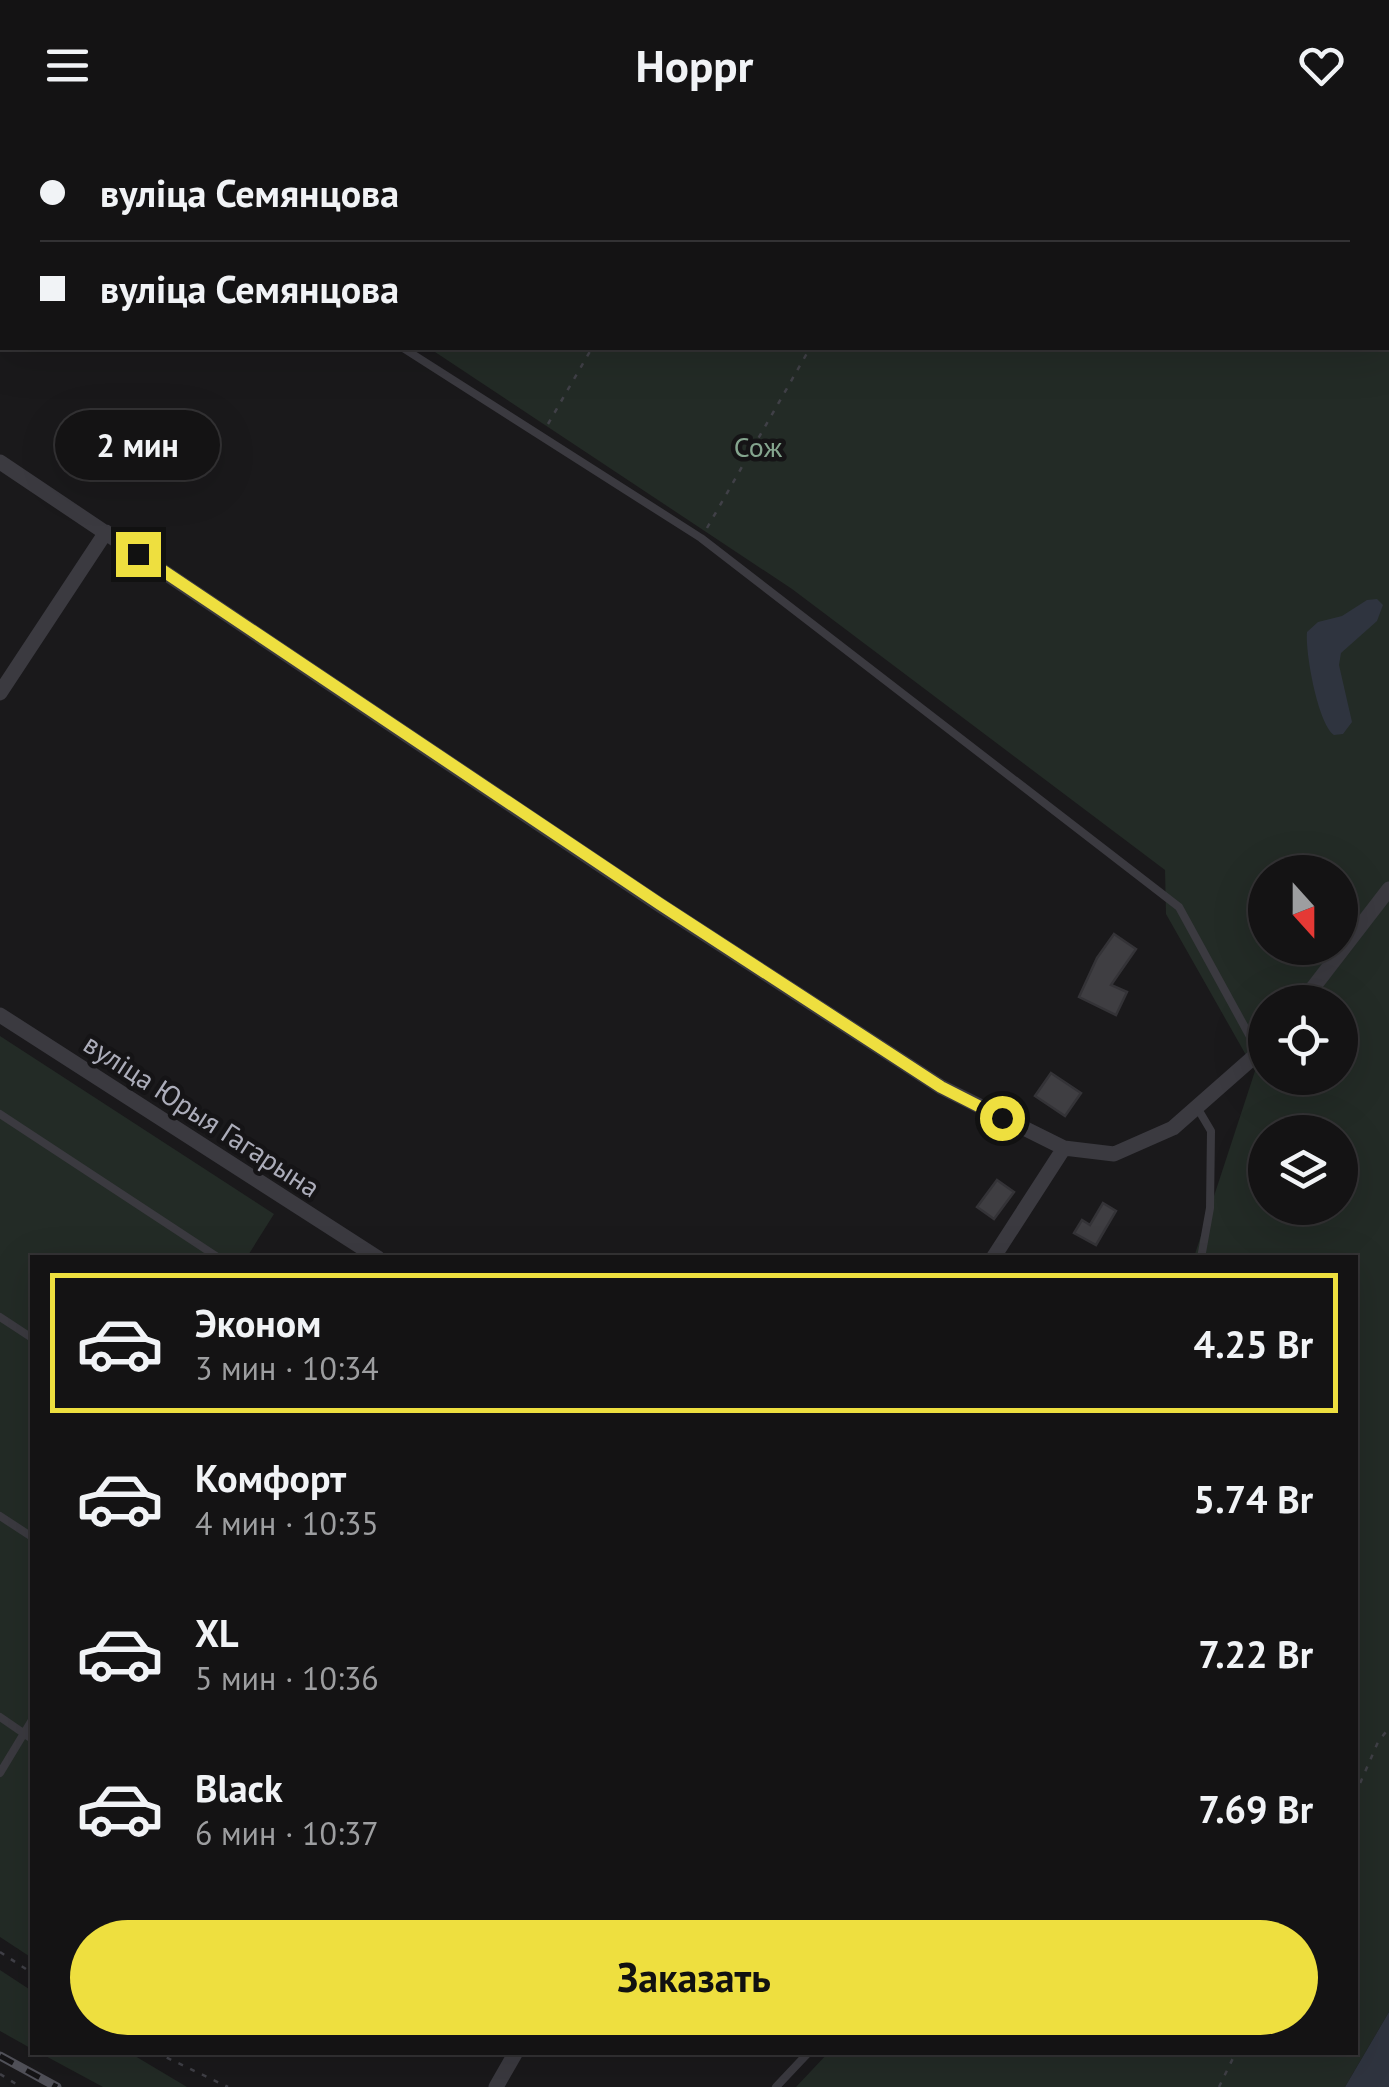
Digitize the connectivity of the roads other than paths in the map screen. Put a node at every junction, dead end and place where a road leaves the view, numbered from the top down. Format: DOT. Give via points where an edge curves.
graph roads {
  1 [pos="406,350"];
  2 [pos="0,462"];
  3 [pos="106,532"];
  4 [pos="0,693"];
  5 [pos="1389,889"];
  6 [pos="1315,985"];
  7 [pos="0,1016"];
  8 [pos="1248,1026"];
  9 [pos="1248,1063"];
  10 [pos="1198,1108"];
  11 [pos="0,1114"];
  12 [pos="1064,1148"];
  13 [pos="214,1255"];
  14 [pos="373,1255"];
  15 [pos="995,1255"];
  16 [pos="1202,1255"];
  17 [pos="0,1318"];
  18 [pos="30,1337"];
  19 [pos="0,1516"];
  20 [pos="30,1536"];
  21 [pos="0,1717"];
  22 [pos="28,1736"];
  23 [pos="0,1772"];
  24 [pos="514,2055"];
  25 [pos="807,2055"];
  26 [pos="496,2087"];
  27 [pos="776,2087"];
  1 -- 8 [label="lane" via="702,538 1179,907"];
  2 -- 3 [label="street"];
  3 -- 4 [label="street"];
  3 -- 12 [label="street" via="941,1087"];
  5 -- 6 [label="street"];
  7 -- 14 [label="street, вуліца Юрыя Гагарына"];
  9 -- 10 [label="street"];
  10 -- 12 [label="street" via="1173,1128 1114,1154"];
  10 -- 16 [label="lane" via="1211,1131"];
  11 -- 13 [label="lane"];
  12 -- 15 [label="street"];
  17 -- 18 [label="lane"];
  19 -- 20 [label="lane"];
  21 -- 22 [label="lane"];
  22 -- 23 [label="lane"];
  24 -- 26 [label="street"];
  25 -- 27 [label="lane"];
}
